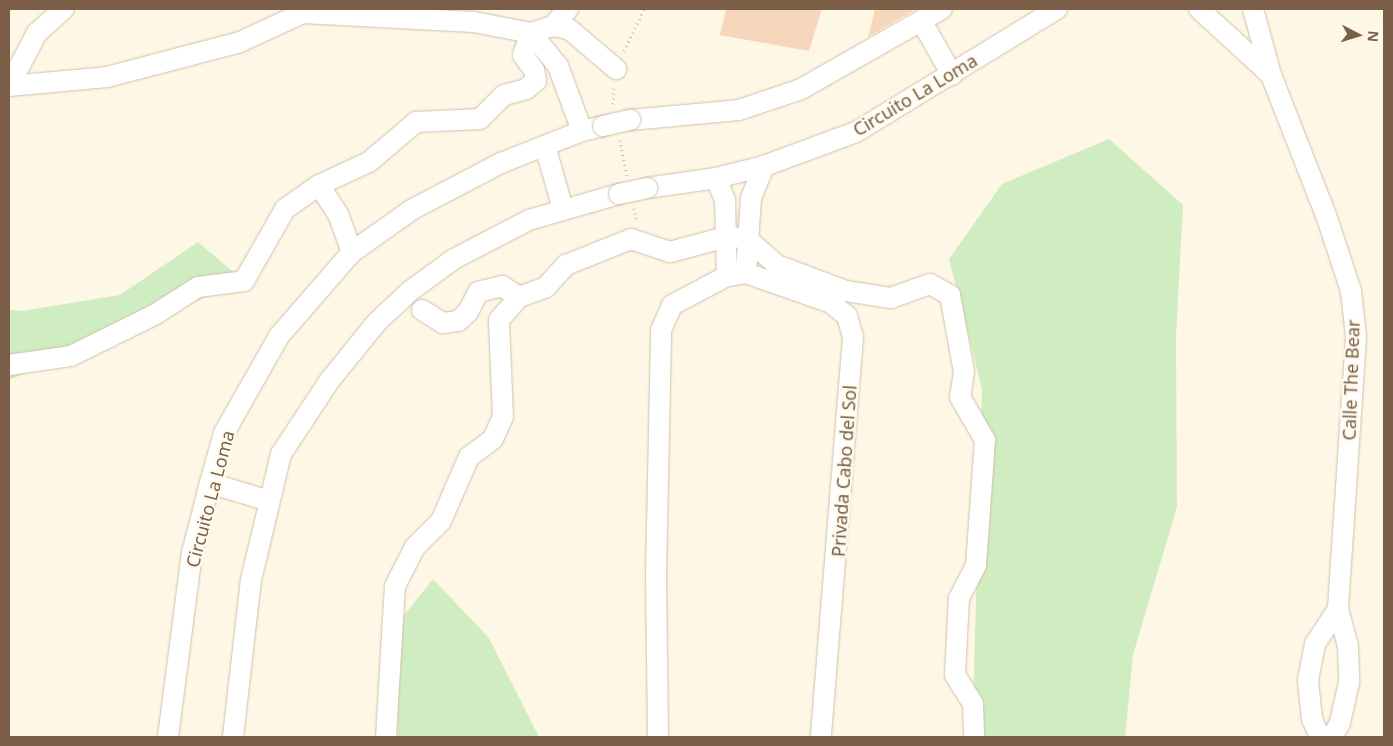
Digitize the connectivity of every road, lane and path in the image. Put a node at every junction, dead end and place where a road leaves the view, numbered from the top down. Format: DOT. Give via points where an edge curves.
graph roads {
  1 [pos="64,9"];
  2 [pos="568,9"];
  3 [pos="644,9"];
  4 [pos="942,9"];
  5 [pos="1057,9"];
  6 [pos="1199,9"];
  7 [pos="1253,9"];
  8 [pos="302,11"];
  9 [pos="922,22"];
  10 [pos="553,26"];
  11 [pos="532,32"];
  12 [pos="616,69"];
  13 [pos="952,75"];
  14 [pos="1271,75"];
  15 [pos="9,86"];
  16 [pos="613,108"];
  17 [pos="617,128"];
  18 [pos="582,131"];
  19 [pos="545,146"];
  20 [pos="764,166"];
  21 [pos="716,178"];
  22 [pos="319,185"];
  23 [pos="632,193"];
  24 [pos="563,209"];
  25 [pos="736,238"];
  26 [pos="631,239"];
  27 [pos="352,252"];
  28 [pos="737,275"];
  29 [pos="519,297"];
  30 [pos="422,310"];
  31 [pos="9,365"];
  32 [pos="210,484"];
  33 [pos="269,501"];
  34 [pos="1338,610"];
  35 [pos="168,737"];
  36 [pos="233,737"];
  37 [pos="386,737"];
  38 [pos="658,737"];
  39 [pos="821,737"];
  40 [pos="974,737"];
  41 [pos="1320,737"];
  42 [pos="1332,737"];
  1 -- 15 [label="street" via="36,33"];
  2 -- 10 [label="street"];
  3 -- 12 [label="path"];
  4 -- 9 [label="street, Circuito La Loma"];
  5 -- 13 [label="street, Circuito La Loma"];
  6 -- 14 [label="street, Calle The Bear"];
  7 -- 14 [label="street, Calle The Bear"];
  8 -- 11 [label="street" via="474,22"];
  8 -- 15 [label="street" via="240,42 107,77"];
  9 -- 13 [label="street"];
  9 -- 17 [label="street, Circuito La Loma" via="801,88 740,110"];
  10 -- 11 [label="street"];
  10 -- 12 [label="street" via="569,29"];
  11 -- 18 [label="street" via="558,66"];
  11 -- 22 [label="street" via="523,55 534,70 536,81 526,89 504,95 480,119 416,122 369,162"];
  12 -- 16 [label="path"];
  13 -- 20 [label="street, Circuito La Loma" via="856,132"];
  14 -- 34 [label="street, Calle The Bear" via="1326,215 1351,292 1356,337"];
  17 -- 18 [label="street, Circuito La Loma"];
  17 -- 23 [label="path"];
  18 -- 19 [label="street, Circuito La Loma"];
  19 -- 24 [label="street"];
  19 -- 27 [label="street, Circuito La Loma" via="501,163 413,210"];
  20 -- 21 [label="street, Circuito La Loma"];
  20 -- 25 [label="street"];
  21 -- 23 [label="street, Circuito La Loma"];
  21 -- 25 [label="street" via="726,200"];
  22 -- 27 [label="street" via="338,214"];
  22 -- 31 [label="street" via="285,209 244,281 198,287 154,315 71,356"];
  23 -- 24 [label="street, Circuito La Loma"];
  23 -- 26 [label="path" via="637,224"];
  24 -- 33 [label="street, Circuito La Loma" via="529,220 454,260 410,291 377,322 330,380 281,454"];
  25 -- 26 [label="street" via="670,252"];
  25 -- 28 [label="street"];
  25 -- 40 [label="street" via="777,265 846,292 891,298 930,284 950,295 964,372 960,397 985,440 976,565 958,598 956,675 973,704"];
  26 -- 29 [label="street" via="566,265 546,286"];
  27 -- 32 [label="street, Circuito La Loma" via="278,336 224,433"];
  28 -- 38 [label="street" via="672,305 661,330 656,575"];
  28 -- 39 [label="street, Privada Cabo del Sol" via="831,303 847,316 853,337"];
  29 -- 30 [label="street" via="502,286 478,292 468,312 458,321 443,323"];
  29 -- 37 [label="street" via="499,320 503,417 493,439 469,457 441,521 415,547 395,586"];
  32 -- 33 [label="street"];
  32 -- 35 [label="street, Circuito La Loma" via="192,553"];
  33 -- 36 [label="street, Circuito La Loma" via="251,580"];
  34 -- 41 [label="street" via="1315,644 1308,680 1312,719"];
  34 -- 42 [label="street, Calle The Bear" via="1348,646 1349,682 1340,723"];
}
